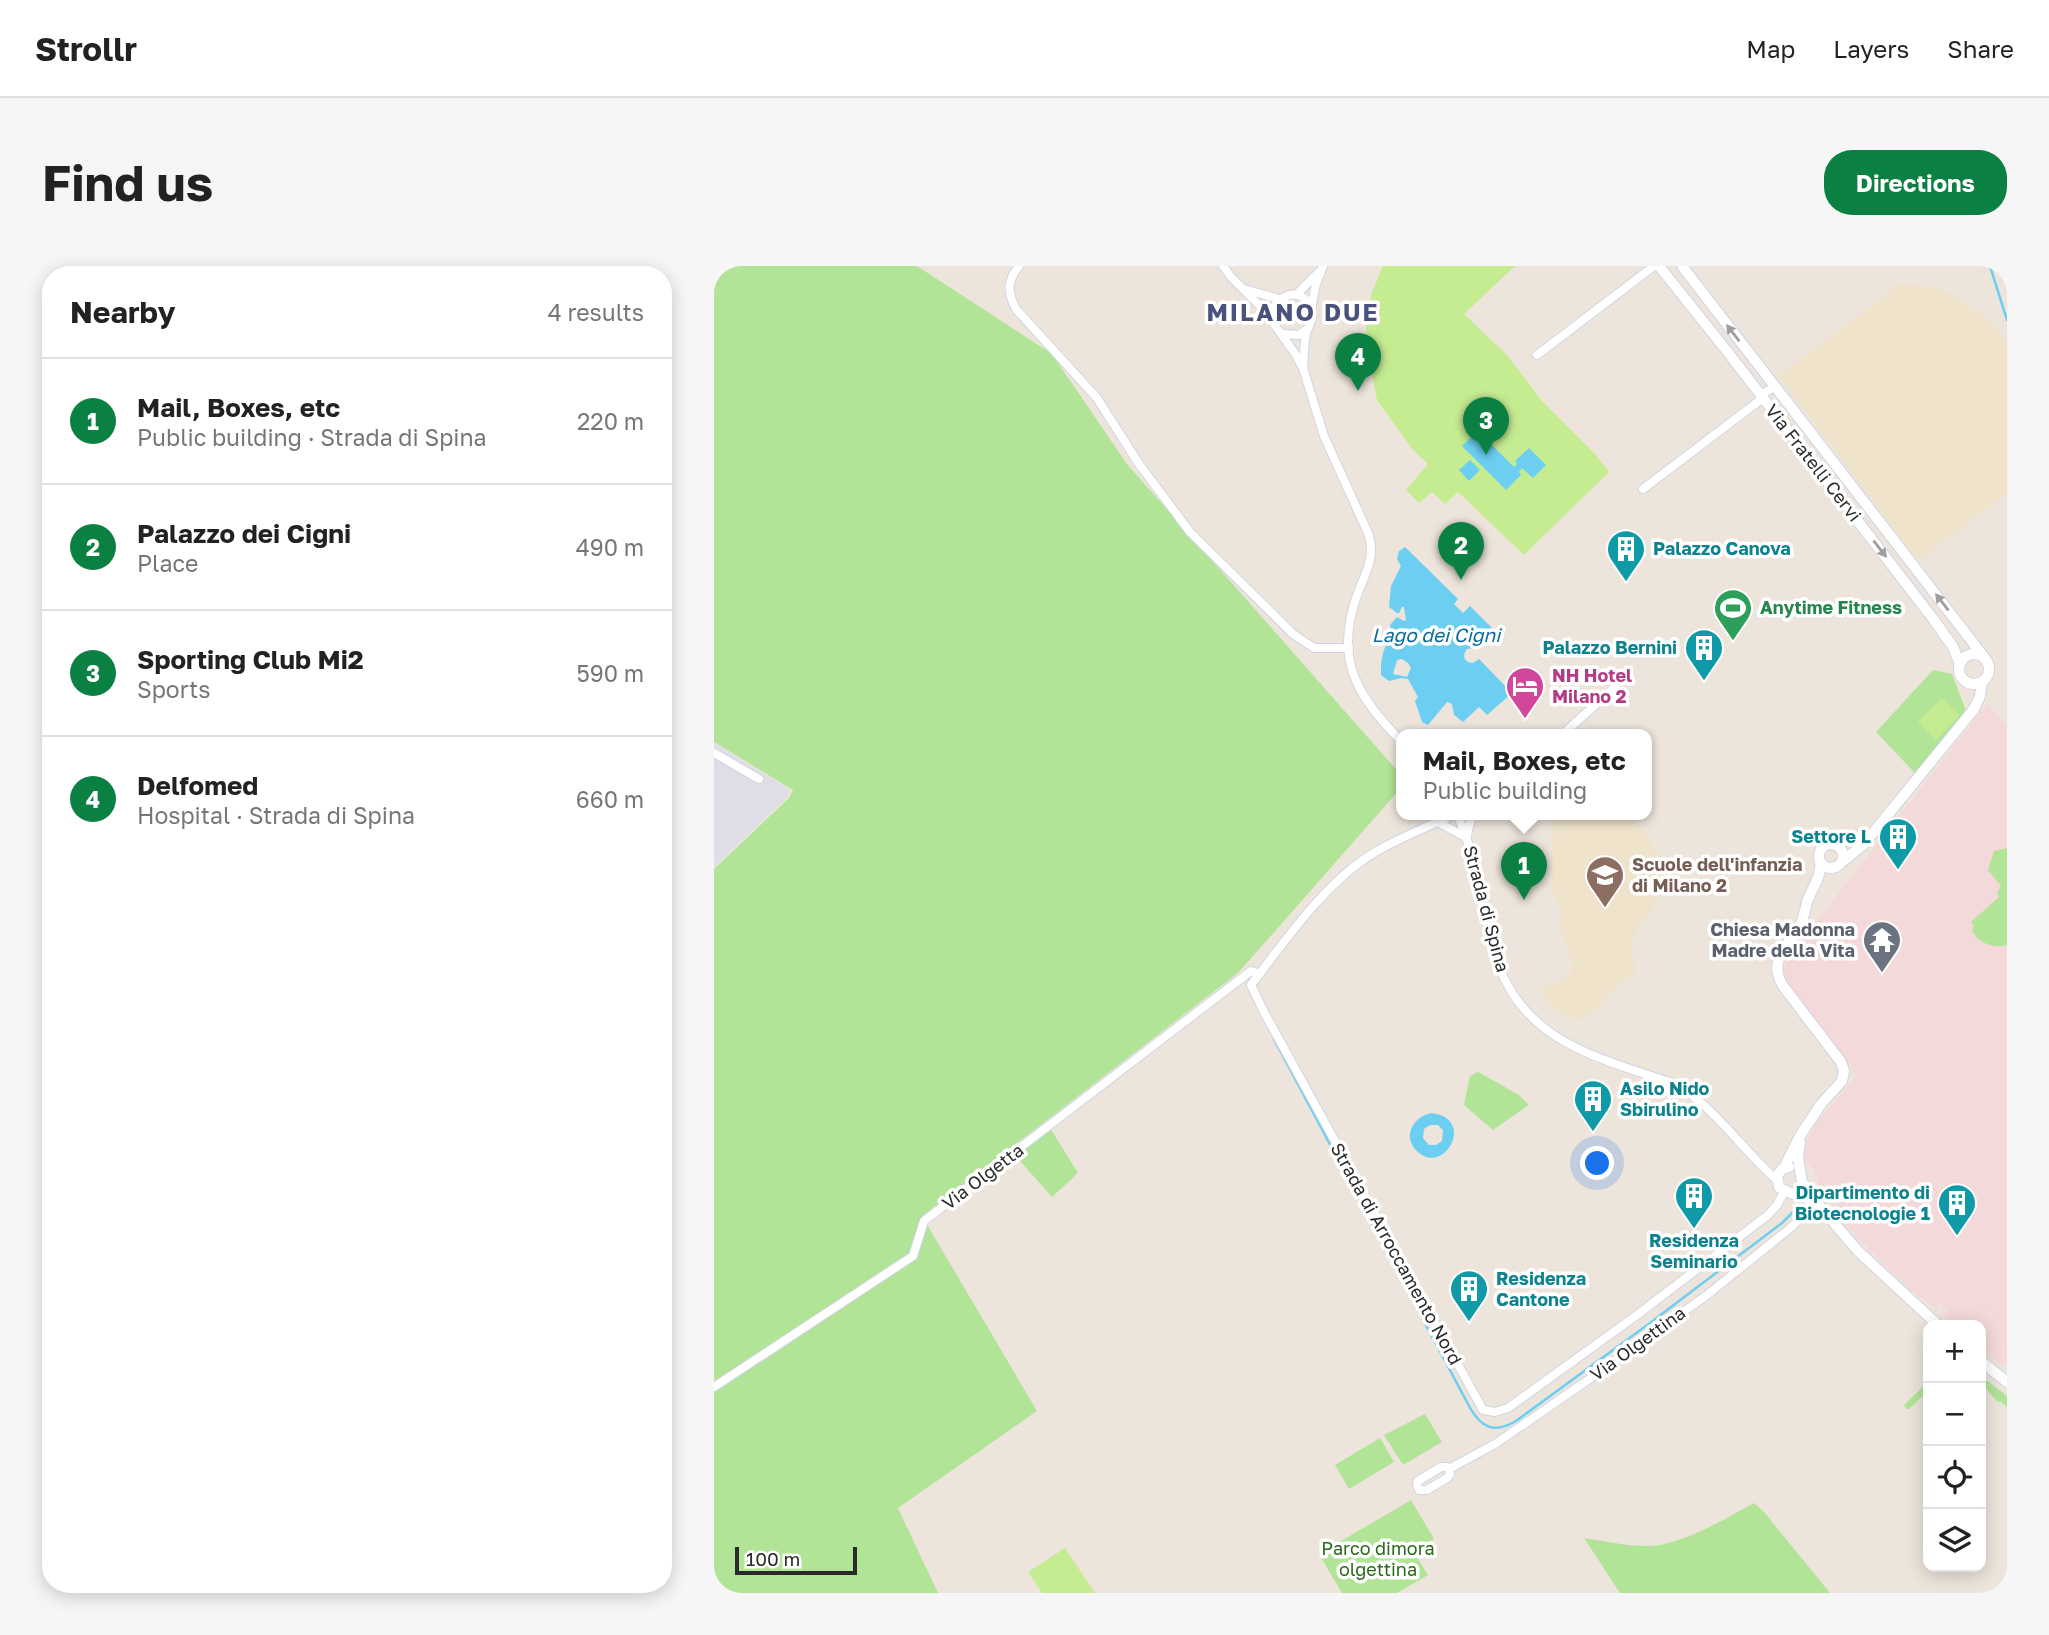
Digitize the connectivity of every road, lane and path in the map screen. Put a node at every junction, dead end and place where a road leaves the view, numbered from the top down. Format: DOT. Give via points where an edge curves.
graph roads {
  1 [pos="1019,266"];
  2 [pos="1223,266"];
  3 [pos="1656,266"];
  4 [pos="1682,266"];
  5 [pos="1322,268"];
  6 [pos="1244,289"];
  7 [pos="1296,295"];
  8 [pos="1279,299"];
  9 [pos="1311,309"];
  10 [pos="1272,320"];
  11 [pos="1307,329"];
  12 [pos="1283,334"];
  13 [pos="1537,355"];
  14 [pos="1303,368"];
  15 [pos="1777,388"];
  16 [pos="1763,398"];
  17 [pos="1643,489"];
  18 [pos="1349,648"];
  19 [pos="1984,657"];
  20 [pos="1959,664"];
  21 [pos="1966,682"];
  22 [pos="1982,682"];
  23 [pos="1616,686"];
  24 [pos="1972,712"];
  25 [pos="1569,729"];
  26 [pos="1396,736"];
  27 [pos="714,752"];
  28 [pos="759,779"];
  29 [pos="1436,820"];
  30 [pos="1443,820"];
  31 [pos="1459,820"];
  32 [pos="1471,820"];
  33 [pos="1467,838"];
  34 [pos="1840,848"];
  35 [pos="1857,849"];
  36 [pos="1843,860"];
  37 [pos="1825,865"];
  38 [pos="1260,974"];
  39 [pos="1803,1131"];
  40 [pos="1758,1160"];
  41 [pos="1783,1168"];
  42 [pos="1801,1177"];
  43 [pos="1777,1180"];
  44 [pos="1788,1192"];
  45 [pos="1816,1203"];
  46 [pos="1933,1320"];
  47 [pos="1986,1365"];
  48 [pos="2007,1382"];
  49 [pos="714,1387"];
  50 [pos="1449,1469"];
  1 -- 18 [label="street" via="1009,287 1016,309 1097,398 1190,532 1293,634 1314,648"];
  2 -- 6 [label="street"];
  3 -- 13 [label="street"];
  3 -- 16 [label="street, Via Fratelli Cervi"];
  15 -- 4 [label="street, Via Fratelli Cervi, one-way"];
  5 -- 7 [label="street"];
  5 -- 9 [label="street"];
  6 -- 8 [label="street"];
  6 -- 10 [label="street"];
  7 -- 8 [label="street"];
  7 -- 9 [label="street"];
  8 -- 10 [label="street"];
  9 -- 11 [label="street"];
  10 -- 12 [label="street"];
  11 -- 12 [label="street" via="1298,335"];
  11 -- 14 [label="street"];
  12 -- 14 [label="street"];
  14 -- 18 [label="street" via="1324,436 1371,540 1370,564 1349,625"];
  15 -- 16 [label="street" via="1777,395 1770,400"];
  19 -- 15 [label="street, Via Fratelli Cervi, one-way"];
  16 -- 17 [label="street"];
  16 -- 20 [label="street, Via Fratelli Cervi, one-way" via="1934,620"];
  18 -- 26 [label="street" via="1361,694"];
  19 -- 20 [label="street" via="1968,655"];
  19 -- 22 [label="street" via="1990,669"];
  20 -- 21 [label="street"];
  21 -- 22 [label="street"];
  21 -- 24 [label="street"];
  22 -- 24 [label="street"];
  23 -- 25 [label="street"];
  24 -- 35 [label="street"];
  27 -- 28 [label="street"];
  29 -- 38 [label="street" via="1381,849 1337,882"];
  30 -- 33 [label="street"];
  31 -- 33 [label="street, Strada di Spina"];
  32 -- 33 [label="street"];
  33 -- 40 [label="street, Strada di Spina" via="1496,958 1511,991 1530,1016 1576,1048 1675,1084 1709,1110"];
  34 -- 35 [label="street"];
  34 -- 36 [label="street"];
  34 -- 37 [label="street" via="1832,844 1823,847 1819,854"];
  35 -- 36 [label="street"];
  36 -- 37 [label="street" via="1837,867"];
  37 -- 39 [label="street" via="1800,924 1780,956 1777,973 1842,1064 1839,1084"];
  38 -- 44 [label="street, Strada di Arroccamento Nord" via="1251,985 1264,1012 1483,1410 1508,1408 1768,1215"];
  38 -- 49 [label="street, Via Olgetta" via="1251,971 924,1222 913,1256"];
  39 -- 41 [label="street"];
  39 -- 42 [label="street" via="1798,1153"];
  40 -- 41 [label="street, Strada di Spina"];
  40 -- 43 [label="street, Strada di Spina"];
  41 -- 42 [label="street" via="1794,1167"];
  41 -- 43 [label="street"];
  42 -- 44 [label="street" via="1798,1190"];
  42 -- 45 [label="street"];
  43 -- 44 [label="street"];
  44 -- 45 [label="street"];
  45 -- 46 [label="street" via="1858,1251"];
  45 -- 50 [label="street, Via Olgettina" via="1707,1295 1506,1437"];
  47 -- 48 [label="street"];
}
